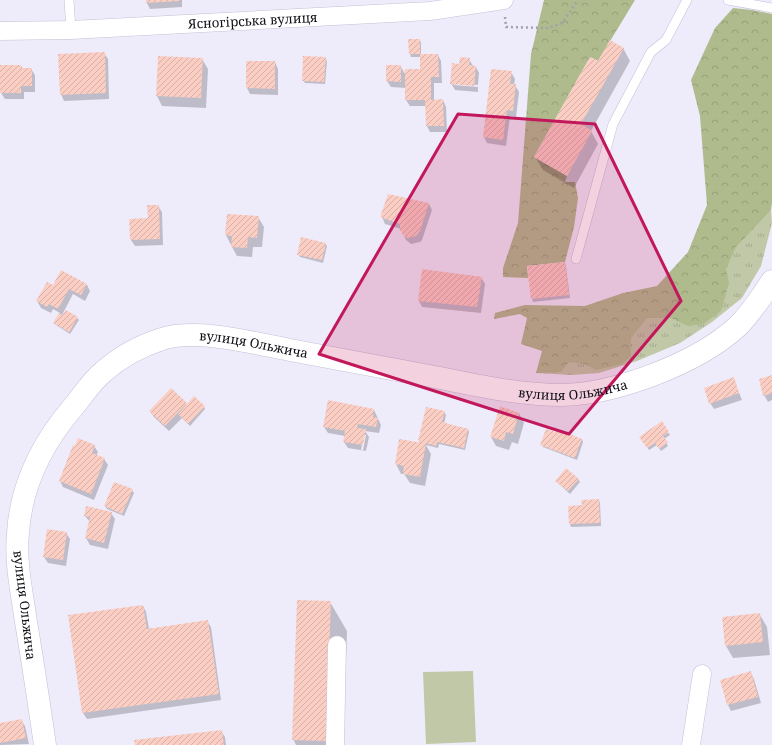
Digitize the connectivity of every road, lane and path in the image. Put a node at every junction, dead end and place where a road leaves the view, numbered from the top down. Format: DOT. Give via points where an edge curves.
graph roads {
  1 [pos="69,0"];
  2 [pos="504,0"];
  3 [pos="578,0"];
  4 [pos="687,0"];
  5 [pos="728,0"];
  6 [pos="772,8"];
  7 [pos="506,27"];
  8 [pos="70,30"];
  9 [pos="0,32"];
  10 [pos="576,259"];
  11 [pos="772,281"];
  12 [pos="337,645"];
  13 [pos="702,674"];
  14 [pos="45,745"];
  15 [pos="335,745"];
  16 [pos="691,745"];
  1 -- 8 [label="lane"];
  2 -- 8 [label="street, Ясногірська вулиця" via="430,11"];
  3 -- 7 [label="path" via="562,23 548,28"];
  4 -- 10 [label="lane" via="666,40 651,52 613,124"];
  5 -- 6 [label="lane"];
  8 -- 9 [label="street, Ясногірська вулиця"];
  11 -- 14 [label="main road, вулиця Ольжича" via="737,326 708,348 668,368 599,392 563,395 528,393 249,342 194,335 164,338 130,352 102,373 67,414 42,451 31,474 24,499 18,532 18,564"];
  12 -- 15 [label="street"];
  13 -- 16 [label="street"];
}
